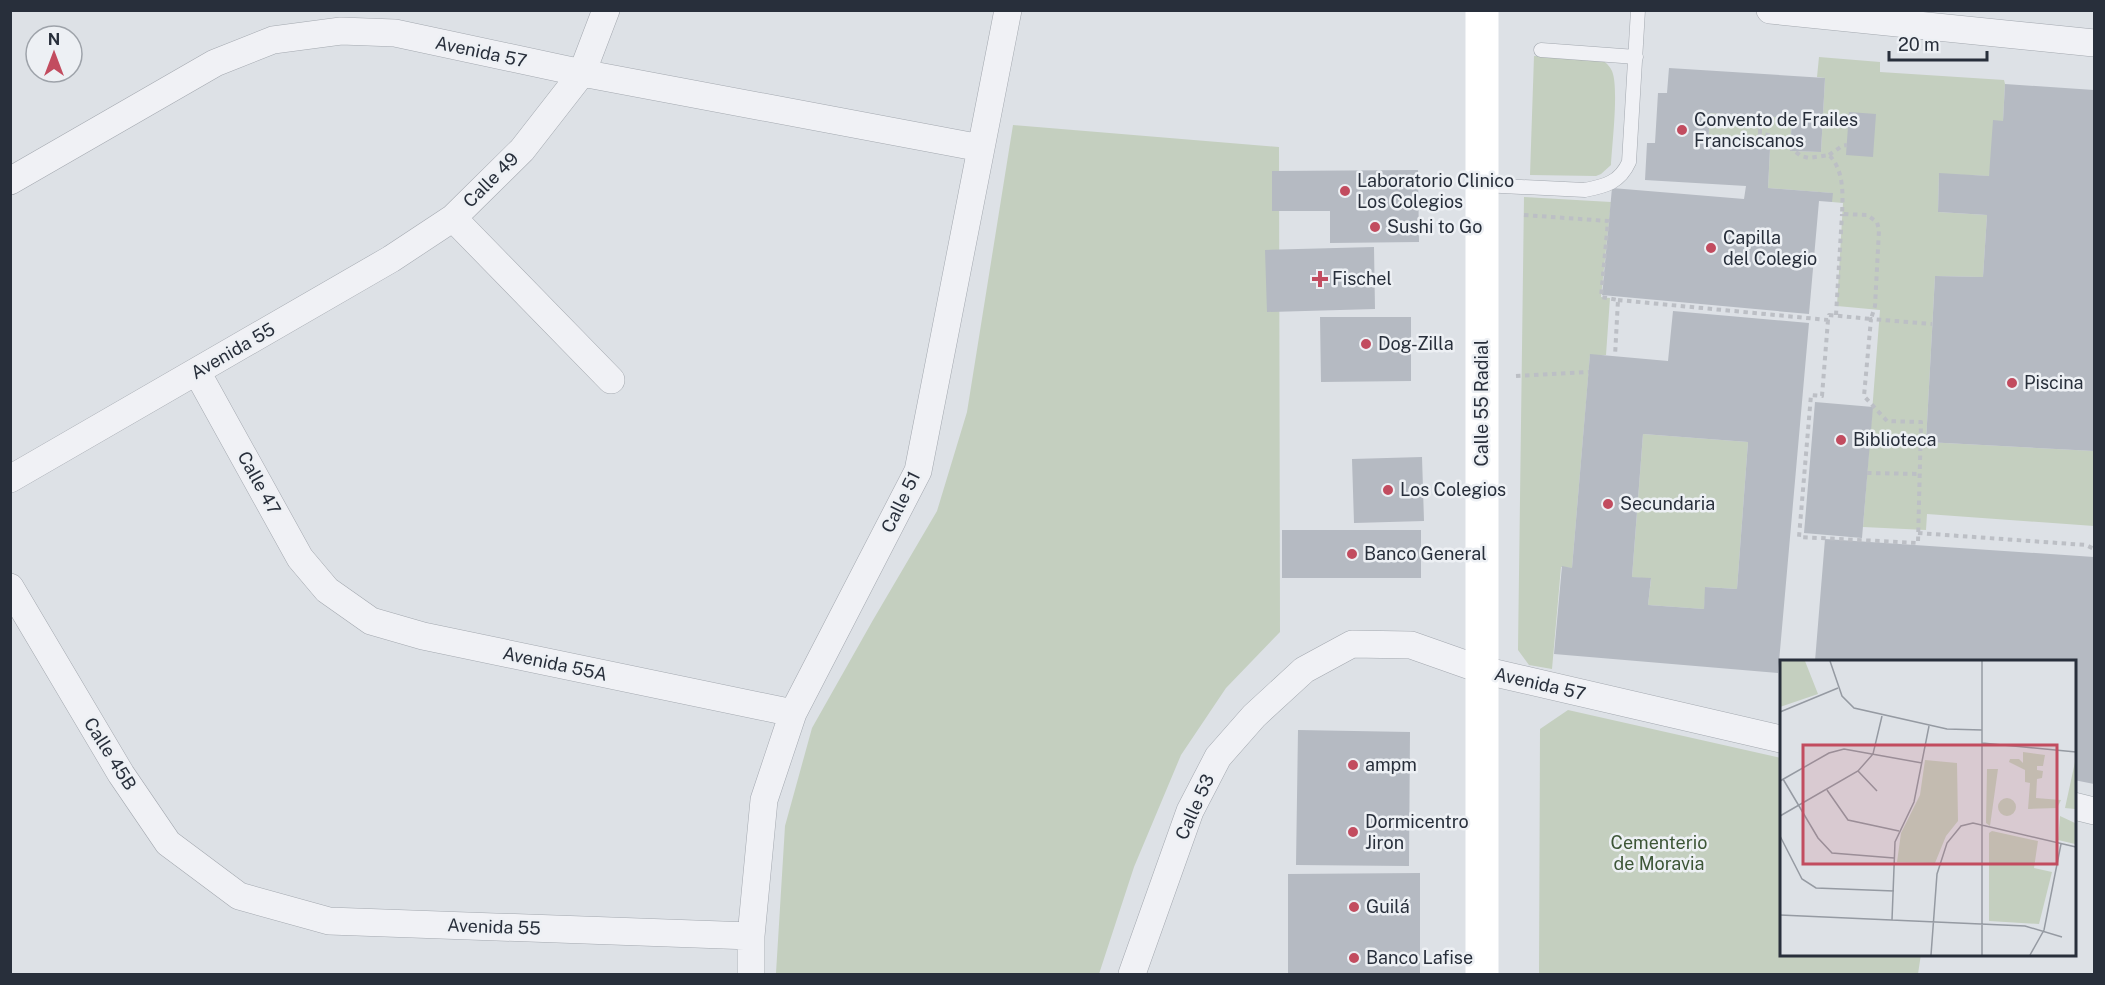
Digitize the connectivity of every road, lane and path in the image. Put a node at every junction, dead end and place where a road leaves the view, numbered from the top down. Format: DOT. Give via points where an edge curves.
graph roads {
  1 [pos="606,10"];
  2 [pos="1008,10"];
  3 [pos="1482,10"];
  4 [pos="1638,10"];
  5 [pos="1770,10"];
  6 [pos="2094,43"];
  7 [pos="1541,50"];
  8 [pos="1636,57"];
  9 [pos="582,73"];
  10 [pos="1760,117"];
  11 [pos="1760,133"];
  12 [pos="1847,145"];
  13 [pos="981,148"];
  14 [pos="1758,148"];
  15 [pos="1829,155"];
  16 [pos="10,180"];
  17 [pos="1482,185"];
  18 [pos="1842,213"];
  19 [pos="1524,215"];
  20 [pos="453,218"];
  21 [pos="1618,300"];
  22 [pos="1836,315"];
  23 [pos="1871,318"];
  24 [pos="1828,320"];
  25 [pos="1932,324"];
  26 [pos="1615,356"];
  27 [pos="197,372"];
  28 [pos="1589,372"];
  29 [pos="1482,378"];
  30 [pos="611,380"];
  31 [pos="1867,473"];
  32 [pos="1919,474"];
  33 [pos="10,479"];
  34 [pos="1918,533"];
  35 [pos="2094,549"];
  36 [pos="10,586"];
  37 [pos="327,590"];
  38 [pos="1305,670"];
  39 [pos="1482,670"];
  40 [pos="793,713"];
  41 [pos="1780,739"];
  42 [pos="2075,806"];
  43 [pos="2094,811"];
  44 [pos="239,896"];
  45 [pos="751,936"];
  46 [pos="751,975"];
  47 [pos="1132,975"];
  48 [pos="1482,975"];
  1 -- 9 [label="street, Calle 49"];
  2 -- 13 [label="street, Calle 51"];
  3 -- 17 [label="main road, Calle 55 Radial"];
  4 -- 8 [label="lane"];
  5 -- 6 [label="street"];
  7 -- 8 [label="lane"];
  8 -- 17 [label="lane" via="1629,162 1624,174 1599,188 1585,190"];
  9 -- 13 [label="street, Avenida 57"];
  9 -- 16 [label="street, Avenida 57" via="395,33 341,31 273,40 215,63"];
  9 -- 20 [label="street, Calle 49" via="522,150"];
  10 -- 11 [label="path"];
  11 -- 14 [label="path"];
  11 -- 15 [label="path" via="1776,137 1801,156"];
  12 -- 15 [label="path"];
  13 -- 40 [label="street, Calle 51" via="918,471"];
  15 -- 18 [label="path" via="1840,173"];
  17 -- 29 [label="main road, Calle 55 Radial"];
  18 -- 22 [label="path"];
  18 -- 23 [label="path" via="1867,215 1877,222 1875,306"];
  19 -- 21 [label="path" via="1608,220 1601,297"];
  20 -- 27 [label="street, Avenida 55" via="391,259"];
  20 -- 30 [label="street, Calle 49"];
  21 -- 24 [label="path"];
  21 -- 26 [label="path"];
  22 -- 23 [label="path"];
  22 -- 24 [label="path" via="1829,315"];
  23 -- 25 [label="path"];
  23 -- 32 [label="path" via="1864,396 1887,421 1921,422"];
  24 -- 34 [label="path" via="1822,396 1811,395 1799,537 1918,543"];
  27 -- 33 [label="street, Avenida 55"];
  27 -- 37 [label="street, Calle 47" via="300,558"];
  28 -- 29 [label="path"];
  29 -- 39 [label="main road, Calle 55 Radial"];
  31 -- 32 [label="path"];
  32 -- 34 [label="path"];
  34 -- 35 [label="path" via="2086,545"];
  36 -- 44 [label="street, Calle 45B" via="121,774 168,843"];
  37 -- 40 [label="street, Avenida 55A" via="371,621 423,636"];
  38 -- 39 [label="street, Avenida 57" via="1352,644 1411,645"];
  38 -- 47 [label="street, Calle 53" via="1254,716 1218,757 1190,811"];
  39 -- 41 [label="street, Avenida 57"];
  39 -- 48 [label="main road, Calle 55 Radial"];
  40 -- 45 [label="street, Calle 51" via="764,800"];
  42 -- 43 [label="street"];
  44 -- 45 [label="street, Avenida 55" via="329,921"];
  45 -- 46 [label="street, Calle 51"];
}
